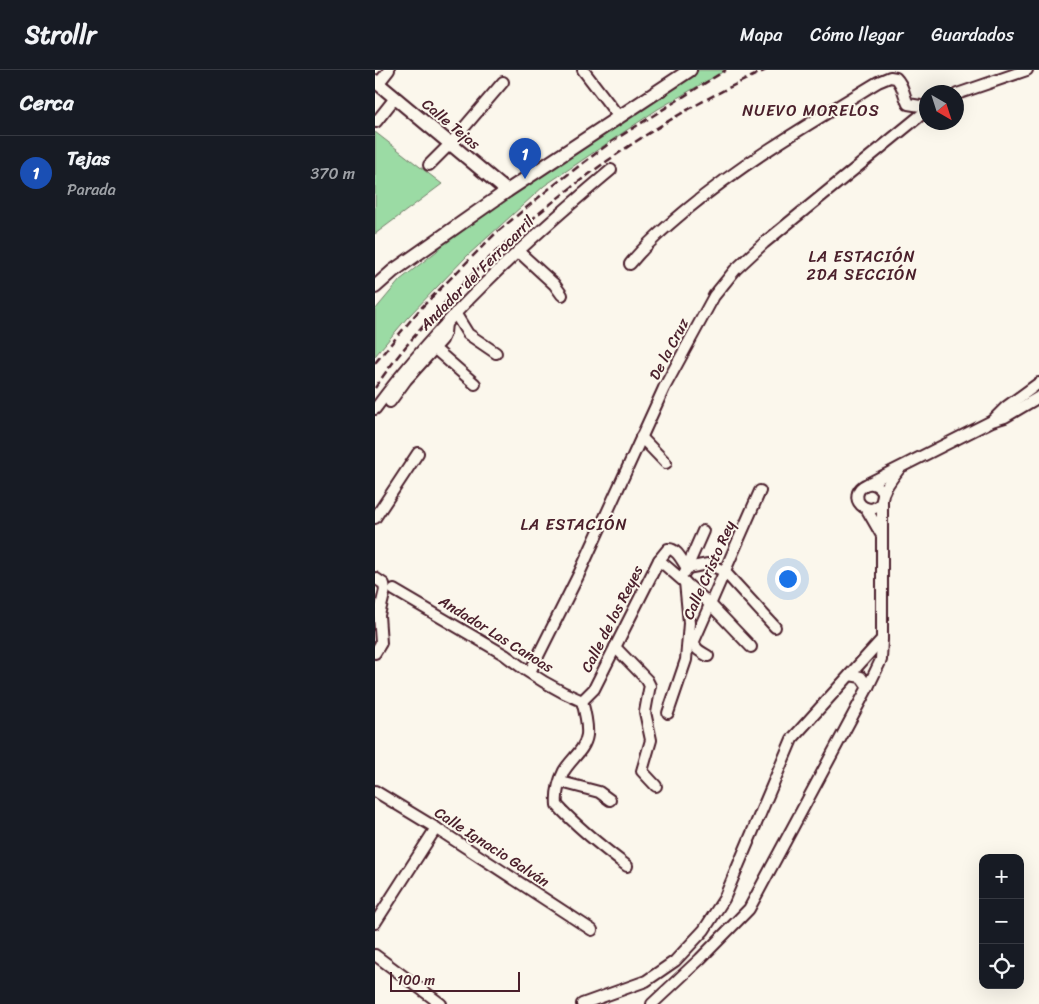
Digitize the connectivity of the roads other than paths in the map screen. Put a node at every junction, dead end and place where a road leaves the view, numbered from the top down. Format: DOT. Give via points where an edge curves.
graph roads {
  1 [pos="389,70"];
  2 [pos="583,70"];
  3 [pos="690,70"];
  4 [pos="1027,70"];
  5 [pos="377,82"];
  6 [pos="503,82"];
  7 [pos="964,92"];
  8 [pos="395,98"];
  9 [pos="919,107"];
  10 [pos="919,116"];
  11 [pos="619,117"];
  12 [pos="376,122"];
  13 [pos="450,144"];
  14 [pos="429,165"];
  15 [pos="611,170"];
  16 [pos="507,191"];
  17 [pos="518,251"];
  18 [pos="633,260"];
  19 [pos="375,287"];
  20 [pos="562,295"];
  21 [pos="455,313"];
  22 [pos="446,323"];
  23 [pos="435,348"];
  24 [pos="496,353"];
  25 [pos="1039,383"];
  26 [pos="475,384"];
  27 [pos="1039,397"];
  28 [pos="390,402"];
  29 [pos="375,409"];
  30 [pos="991,421"];
  31 [pos="641,437"];
  32 [pos="418,453"];
  33 [pos="666,463"];
  34 [pos="899,468"];
  35 [pos="869,483"];
  36 [pos="760,491"];
  37 [pos="882,498"];
  38 [pos="867,508"];
  39 [pos="375,518"];
  40 [pos="703,530"];
  41 [pos="881,534"];
  42 [pos="659,560"];
  43 [pos="687,568"];
  44 [pos="724,571"];
  45 [pos="379,581"];
  46 [pos="683,581"];
  47 [pos="395,590"];
  48 [pos="711,605"];
  49 [pos="775,627"];
  50 [pos="882,639"];
  51 [pos="751,646"];
  52 [pos="615,647"];
  53 [pos="375,652"];
  54 [pos="707,656"];
  55 [pos="530,672"];
  56 [pos="850,675"];
  57 [pos="868,688"];
  58 [pos="582,701"];
  59 [pos="668,713"];
  60 [pos="561,782"];
  61 [pos="656,786"];
  62 [pos="375,791"];
  63 [pos="609,800"];
  64 [pos="437,828"];
  65 [pos="627,866"];
  66 [pos="375,923"];
  67 [pos="592,930"];
  68 [pos="690,946"];
  69 [pos="375,955"];
  70 [pos="700,959"];
  71 [pos="675,961"];
  72 [pos="685,973"];
  73 [pos="441,1004"];
  74 [pos="582,1004"];
  75 [pos="652,1004"];
  1 -- 5 [label="street"];
  2 -- 11 [label="street"];
  3 -- 11 [label="street"];
  4 -- 7 [label="street"];
  5 -- 8 [label="street, Calle Tejas"];
  6 -- 13 [label="street"];
  8 -- 12 [label="street"];
  8 -- 13 [label="street, Calle Tejas"];
  9 -- 18 [label="street" via="908,104 902,84 896,78 878,82 787,136 731,175"];
  10 -- 31 [label="street, De la Cruz" via="735,270 713,296"];
  11 -- 16 [label="street"];
  13 -- 14 [label="street"];
  13 -- 16 [label="street, Calle Tejas"];
  15 -- 17 [label="street, Andador del Ferrocarril"];
  16 -- 19 [label="street"];
  17 -- 20 [label="street"];
  17 -- 21 [label="street, Andador del Ferrocarril"];
  21 -- 22 [label="street, Andador del Ferrocarril"];
  21 -- 24 [label="street" via="468,334"];
  22 -- 23 [label="street" via="445,333"];
  22 -- 29 [label="street, Andador del Ferrocarril"];
  23 -- 26 [label="street"];
  23 -- 28 [label="street"];
  25 -- 30 [label="street"];
  27 -- 30 [label="street" via="1005,417"];
  30 -- 34 [label="street"];
  31 -- 33 [label="street"];
  31 -- 55 [label="street, De la Cruz"];
  32 -- 39 [label="street"];
  34 -- 35 [label="street"];
  34 -- 37 [label="street"];
  35 -- 37 [label="street" via="880,488"];
  35 -- 38 [label="street" via="861,487 857,495 859,503"];
  36 -- 44 [label="street, Calle Cristo Rey"];
  37 -- 38 [label="street" via="875,508"];
  37 -- 41 [label="street"];
  38 -- 41 [label="street"];
  40 -- 43 [label="street"];
  41 -- 50 [label="street"];
  42 -- 43 [label="street, Calle de los Reyes" via="668,549 672,549"];
  42 -- 46 [label="street"];
  42 -- 52 [label="street, Calle de los Reyes"];
  43 -- 44 [label="street" via="708,564"];
  43 -- 46 [label="street"];
  44 -- 48 [label="street, Calle Cristo Rey"];
  44 -- 49 [label="street"];
  45 -- 53 [label="street" via="385,590 379,615 381,643"];
  46 -- 48 [label="street"];
  46 -- 59 [label="street" via="689,623 686,660"];
  47 -- 55 [label="street, Andador Las Canoas"];
  48 -- 51 [label="street"];
  48 -- 54 [label="street, Calle Cristo Rey" via="694,641 696,648"];
  50 -- 56 [label="street"];
  50 -- 57 [label="street" via="881,660"];
  52 -- 58 [label="street, Calle de los Reyes" via="593,689"];
  52 -- 61 [label="street" via="650,686 645,712 651,740 642,771"];
  55 -- 58 [label="street, Andador Las Canoas"];
  56 -- 57 [label="street" via="861,677"];
  56 -- 68 [label="street" via="792,739 724,899"];
  57 -- 70 [label="street" via="749,909"];
  58 -- 60 [label="street" via="587,737 564,771"];
  60 -- 63 [label="street" via="599,792"];
  60 -- 65 [label="street" via="557,805 574,824"];
  62 -- 64 [label="street, Calle Ignacio Galván"];
  64 -- 66 [label="street"];
  64 -- 67 [label="street, Calle Ignacio Galván"];
  68 -- 70 [label="street" via="694,956"];
  68 -- 71 [label="street"];
  69 -- 73 [label="street"];
  70 -- 72 [label="street"];
  71 -- 72 [label="street"];
  71 -- 74 [label="street" via="646,981"];
  72 -- 75 [label="street"];
}
